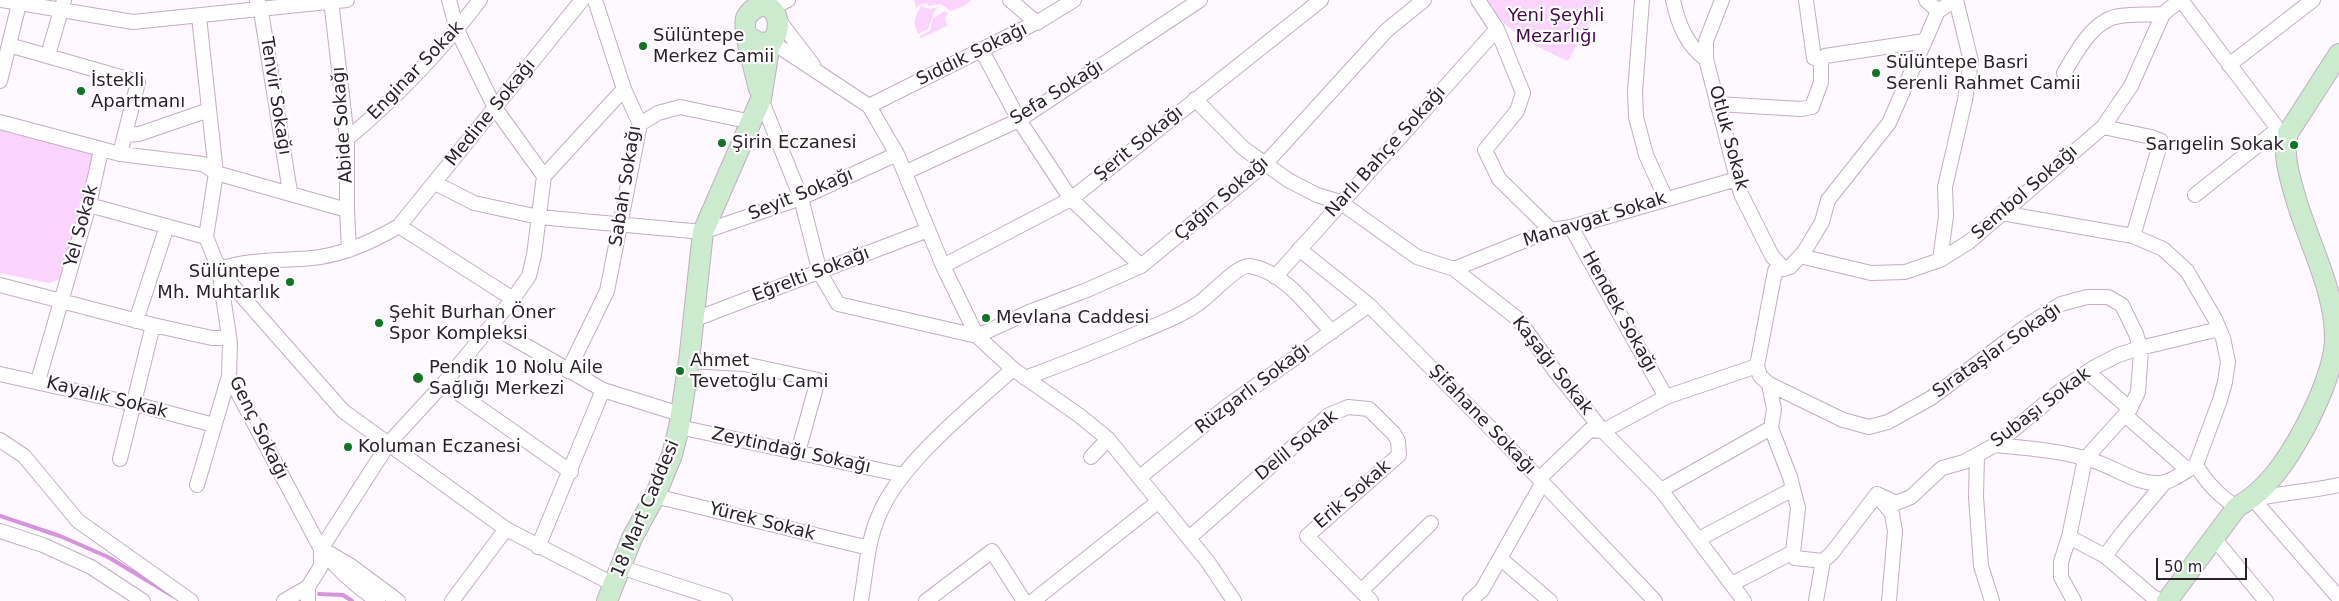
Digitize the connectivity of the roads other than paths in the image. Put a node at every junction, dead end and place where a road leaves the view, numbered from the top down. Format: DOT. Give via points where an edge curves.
graph roads {
  1 [pos="2,0"];
  2 [pos="347,0"];
  3 [pos="449,0"];
  4 [pos="480,0"];
  5 [pos="582,0"];
  6 [pos="595,0"];
  7 [pos="1010,0"];
  8 [pos="1074,0"];
  9 [pos="1200,0"];
  10 [pos="1321,0"];
  11 [pos="1424,0"];
  12 [pos="1478,0"];
  13 [pos="1642,0"];
  14 [pos="1673,0"];
  15 [pos="1722,0"];
  16 [pos="1806,0"];
  17 [pos="1926,0"];
  18 [pos="1955,0"];
  19 [pos="2180,0"];
  20 [pos="2313,0"];
  21 [pos="332,1"];
  22 [pos="19,4"];
  23 [pos="63,5"];
  24 [pos="259,5"];
  25 [pos="769,7"];
  26 [pos="1938,11"];
  27 [pos="2163,14"];
  28 [pos="199,17"];
  29 [pos="1037,22"];
  30 [pos="1497,29"];
  31 [pos="457,30"];
  32 [pos="748,36"];
  33 [pos="1925,40"];
  34 [pos="771,42"];
  35 [pos="9,45"];
  36 [pos="981,49"];
  37 [pos="2339,54"];
  38 [pos="48,55"];
  39 [pos="1706,59"];
  40 [pos="1821,59"];
  41 [pos="2229,65"];
  42 [pos="2064,73"];
  43 [pos="821,75"];
  44 [pos="0,81"];
  45 [pos="624,89"];
  46 [pos="761,99"];
  47 [pos="1195,99"];
  48 [pos="1718,104"];
  49 [pos="869,106"];
  50 [pos="495,108"];
  51 [pos="209,110"];
  52 [pos="1019,120"];
  53 [pos="0,122"];
  54 [pos="752,122"];
  55 [pos="640,124"];
  56 [pos="2103,127"];
  57 [pos="125,135"];
  58 [pos="2282,136"];
  59 [pos="348,139"];
  60 [pos="101,150"];
  61 [pos="120,154"];
  62 [pos="898,154"];
  63 [pos="1265,164"];
  64 [pos="906,172"];
  65 [pos="216,173"];
  66 [pos="544,176"];
  67 [pos="1737,180"];
  68 [pos="435,183"];
  69 [pos="290,192"];
  70 [pos="2195,195"];
  71 [pos="801,198"];
  72 [pos="1071,199"];
  73 [pos="1666,199"];
  74 [pos="1340,202"];
  75 [pos="89,205"];
  76 [pos="347,210"];
  77 [pos="2002,213"];
  78 [pos="539,217"];
  79 [pos="622,223"];
  80 [pos="166,226"];
  81 [pos="399,226"];
  82 [pos="1571,227"];
  83 [pos="928,230"];
  84 [pos="1551,230"];
  85 [pos="703,232"];
  86 [pos="2133,236"];
  87 [pos="206,237"];
  88 [pos="1298,249"];
  89 [pos="349,250"];
  90 [pos="1800,256"];
  91 [pos="1940,260"];
  92 [pos="943,266"];
  93 [pos="1141,266"];
  94 [pos="1454,268"];
  95 [pos="219,269"];
  96 [pos="1784,269"];
  97 [pos="820,272"];
  98 [pos="1275,277"];
  99 [pos="0,285"];
  100 [pos="513,299"];
  101 [pos="61,301"];
  102 [pos="1369,305"];
  103 [pos="136,320"];
  104 [pos="693,320"];
  105 [pos="153,325"];
  106 [pos="492,326"];
  107 [pos="2219,329"];
  108 [pos="1332,332"];
  109 [pos="976,336"];
  110 [pos="229,338"];
  111 [pos="2140,348"];
  112 [pos="689,361"];
  113 [pos="1758,366"];
  114 [pos="1013,369"];
  115 [pos="568,371"];
  116 [pos="2088,372"];
  117 [pos="0,374"];
  118 [pos="228,376"];
  119 [pos="1025,378"];
  120 [pos="38,381"];
  121 [pos="444,383"];
  122 [pos="1769,384"];
  123 [pos="603,390"];
  124 [pos="1666,397"];
  125 [pos="135,404"];
  126 [pos="2128,412"];
  127 [pos="680,420"];
  128 [pos="214,425"];
  129 [pos="1770,428"];
  130 [pos="1603,431"];
  131 [pos="0,440"];
  132 [pos="1108,440"];
  133 [pos="388,444"];
  134 [pos="1995,445"];
  135 [pos="798,452"];
  136 [pos="1977,454"];
  137 [pos="1399,455"];
  138 [pos="1090,457"];
  139 [pos="120,459"];
  140 [pos="2085,459"];
  141 [pos="2192,468"];
  142 [pos="570,472"];
  143 [pos="903,475"];
  144 [pos="1140,477"];
  145 [pos="1541,480"];
  146 [pos="2165,482"];
  147 [pos="198,485"];
  148 [pos="2339,485"];
  149 [pos="1793,489"];
  150 [pos="1661,490"];
  151 [pos="1876,494"];
  152 [pos="655,496"];
  153 [pos="1159,501"];
  154 [pos="2245,503"];
  155 [pos="1431,523"];
  156 [pos="506,529"];
  157 [pos="0,531"];
  158 [pos="2070,537"];
  159 [pos="2213,537"];
  160 [pos="1189,538"];
  161 [pos="1698,539"];
  162 [pos="538,547"];
  163 [pos="322,548"];
  164 [pos="869,548"];
  165 [pos="1793,552"];
  166 [pos="2105,556"];
  167 [pos="1500,559"];
  168 [pos="1823,561"];
  169 [pos="613,584"];
  170 [pos="1732,584"];
  171 [pos="308,594"];
  172 [pos="1366,596"];
  173 [pos="2339,598"];
  174 [pos="143,601"];
  175 [pos="191,601"];
  176 [pos="284,601"];
  177 [pos="378,601"];
  178 [pos="398,601"];
  179 [pos="452,601"];
  180 [pos="725,601"];
  181 [pos="861,601"];
  182 [pos="926,601"];
  183 [pos="1024,601"];
  184 [pos="1033,601"];
  185 [pos="1234,601"];
  186 [pos="1470,601"];
  187 [pos="1550,601"];
  188 [pos="1655,601"];
  189 [pos="1744,601"];
  190 [pos="1816,601"];
  191 [pos="1889,601"];
  192 [pos="1992,601"];
  193 [pos="2074,601"];
  194 [pos="2161,601"];
  195 [pos="2167,601"];
  196 [pos="2266,601"];
  1 -- 22 [label="street"];
  2 -- 21 [label="street"];
  3 -- 31 [label="street"];
  4 -- 31 [label="street, Enginar Sokak"];
  5 -- 50 [label="street, Medine Sokağı"];
  6 -- 45 [label="street, Sabah Sokağı"];
  7 -- 29 [label="street"];
  8 -- 29 [label="street, Sıddık Sokağı"];
  9 -- 52 [label="street, Sefa Sokağı"];
  10 -- 47 [label="street, Şerit Sokağı"];
  11 -- 63 [label="street, Çağın Sokağı" via="1386,30"];
  12 -- 30 [label="street"];
  13 -- 73 [label="street" via="1634,92 1636,117 1646,155"];
  14 -- 39 [label="street" via="1685,36"];
  15 -- 39 [label="street, Otluk Sokak" via="1706,41"];
  16 -- 40 [label="street" via="1814,58"];
  17 -- 26 [label="street"];
  18 -- 26 [label="street"];
  18 -- 91 [label="street" via="1971,61 1945,187 1946,216"];
  19 -- 27 [label="street, Sembol Sokağı"];
  19 -- 41 [label="street"];
  20 -- 41 [label="street"];
  21 -- 24 [label="street"];
  21 -- 59 [label="street, Abide Sokağı"];
  22 -- 23 [label="street"];
  22 -- 35 [label="street"];
  23 -- 28 [label="street" via="133,22"];
  23 -- 38 [label="street"];
  24 -- 28 [label="street"];
  24 -- 69 [label="street, Tenvir Sokağı"];
  25 -- 32 [label="street" via="745,25"];
  25 -- 34 [label="street, 18 Mart Caddesi" via="777,32"];
  25 -- 43 [label="street"];
  26 -- 33 [label="street"];
  27 -- 42 [label="street" via="2117,16 2100,25 2080,46"];
  27 -- 56 [label="street, Sembol Sokağı" via="2131,86"];
  28 -- 51 [label="street"];
  29 -- 36 [label="street, Sıddık Sokağı"];
  30 -- 74 [label="street, Narlı Bahçe Sokağı"];
  30 -- 84 [label="street" via="1523,93 1517,111 1485,150 1499,179"];
  31 -- 50 [label="street"];
  31 -- 59 [label="street, Enginar Sokak" via="378,114"];
  32 -- 34 [label="street" via="759,43"];
  32 -- 46 [label="street"];
  33 -- 40 [label="street" via="1837,53"];
  33 -- 90 [label="street" via="1889,123 1828,200 1822,222"];
  34 -- 43 [label="street"];
  34 -- 46 [label="street, 18 Mart Caddesi"];
  35 -- 38 [label="street"];
  35 -- 44 [label="street"];
  36 -- 49 [label="street, Sıddık Sokağı"];
  36 -- 52 [label="street"];
  37 -- 58 [label="street" via="2288,132"];
  38 -- 57 [label="street" via="138,82"];
  39 -- 48 [label="street, Otluk Sokak"];
  40 -- 48 [label="street" via="1821,82 1812,107"];
  41 -- 58 [label="street"];
  43 -- 49 [label="street"];
  45 -- 55 [label="street, Sabah Sokağı"];
  45 -- 66 [label="street"];
  46 -- 54 [label="street, 18 Mart Caddesi"];
  46 -- 71 [label="street"];
  47 -- 63 [label="street, Kaşağı Sokak" via="1243,148"];
  47 -- 72 [label="street, Şerit Sokağı"];
  48 -- 67 [label="street, Otluk Sokak"];
  49 -- 62 [label="street"];
  50 -- 66 [label="street"];
  50 -- 68 [label="street, Medine Sokağı"];
  51 -- 57 [label="street" via="139,134"];
  51 -- 65 [label="street"];
  52 -- 64 [label="street, Sefa Sokağı"];
  52 -- 72 [label="street"];
  53 -- 60 [label="street"];
  54 -- 55 [label="street" via="680,107 658,113"];
  54 -- 85 [label="street, 18 Mart Caddesi"];
  55 -- 79 [label="street, Sabah Sokağı"];
  56 -- 77 [label="street, Sembol Sokağı"];
  56 -- 86 [label="street" via="2161,141"];
  57 -- 61 [label="street"];
  58 -- 70 [label="street"];
  58 -- 154 [label="street" via="2292,184 2326,284 2335,340 2311,415 2291,453"];
  59 -- 76 [label="street, Abide Sokağı"];
  60 -- 61 [label="street"];
  60 -- 75 [label="street, Yel Sokak"];
  61 -- 65 [label="street" via="202,164"];
  62 -- 64 [label="street"];
  62 -- 71 [label="street, Seyit Sokağı"];
  63 -- 74 [label="street, Kaşağı Sokak" via="1288,180"];
  63 -- 93 [label="street, Çağın Sokağı"];
  64 -- 83 [label="street"];
  65 -- 69 [label="street"];
  65 -- 87 [label="street"];
  66 -- 78 [label="street"];
  67 -- 73 [label="street, Manavgat Sokak"];
  67 -- 96 [label="street, Otluk Sokak" via="1772,256"];
  68 -- 78 [label="street" via="474,203"];
  68 -- 81 [label="street, Medine Sokağı"];
  69 -- 76 [label="street"];
  71 -- 85 [label="street, Seyit Sokağı"];
  71 -- 97 [label="street"];
  72 -- 92 [label="street, Şerit Sokağı"];
  72 -- 93 [label="street"];
  73 -- 82 [label="street, Manavgat Sokak"];
  74 -- 88 [label="street, Narlı Bahçe Sokağı"];
  74 -- 94 [label="street, Kaşağı Sokak" via="1417,257"];
  75 -- 80 [label="street"];
  75 -- 101 [label="street, Yel Sokak"];
  76 -- 89 [label="street, Abide Sokağı"];
  77 -- 86 [label="street"];
  77 -- 91 [label="street, Sembol Sokağı" via="1969,242"];
  78 -- 79 [label="street"];
  78 -- 100 [label="street" via="529,276"];
  79 -- 85 [label="street"];
  79 -- 115 [label="street, Sabah Sokağı" via="607,291"];
  80 -- 87 [label="street"];
  80 -- 103 [label="street"];
  81 -- 89 [label="street"];
  81 -- 100 [label="street"];
  82 -- 84 [label="street, Manavgat Sokak"];
  82 -- 124 [label="street, Hendek Sokağı"];
  83 -- 92 [label="street"];
  83 -- 97 [label="street, Eğrelti Sokağı"];
  84 -- 94 [label="street, Manavgat Sokak"];
  85 -- 104 [label="street, 18 Mart Caddesi"];
  86 -- 107 [label="street" via="2163,249 2187,271"];
  87 -- 95 [label="street"];
  88 -- 98 [label="street, Narlı Bahçe Sokağı"];
  88 -- 102 [label="street, Şifahane Sokağı"];
  89 -- 95 [label="street" via="314,258 233,264"];
  90 -- 91 [label="street, Sembol Sokağı" via="1871,273 1905,272"];
  90 -- 96 [label="street"];
  92 -- 109 [label="street"];
  93 -- 109 [label="street, Çağın Sokağı"];
  94 -- 130 [label="street, Kaşağı Sokak" via="1518,320"];
  95 -- 110 [label="street, Genç Sokağı"];
  95 -- 133 [label="street" via="343,411"];
  96 -- 113 [label="street" via="1775,271"];
  97 -- 104 [label="street, Eğrelti Sokağı"];
  97 -- 109 [label="street" via="838,304"];
  98 -- 108 [label="street"];
  98 -- 119 [label="street" via="1267,271 1248,266 1237,269 1213,293 1184,312"];
  99 -- 101 [label="street"];
  100 -- 106 [label="street"];
  101 -- 103 [label="street"];
  101 -- 120 [label="street, Yel Sokak"];
  102 -- 108 [label="street, Rüzgarlı Sokağı"];
  102 -- 145 [label="street, Şifahane Sokağı"];
  103 -- 105 [label="street"];
  104 -- 112 [label="street, 18 Mart Caddesi"];
  105 -- 110 [label="street" via="212,338"];
  105 -- 125 [label="street"];
  106 -- 115 [label="street, Zeytindağı Sokağı"];
  106 -- 121 [label="street"];
  107 -- 111 [label="street, Subaşı Sokak"];
  107 -- 141 [label="street" via="2228,362 2225,382 2212,424"];
  108 -- 144 [label="street, Rüzgarlı Sokağı" via="1226,408"];
  109 -- 114 [label="street"];
  110 -- 118 [label="street, Genç Sokağı"];
  111 -- 116 [label="street, Subaşı Sokak" via="2118,355"];
  111 -- 122 [label="street, Sırataşlar Sokağı" via="2122,305 2108,297 2087,297 2061,304 2032,322 1931,398 1888,422 1869,426 1843,420"];
  111 -- 126 [label="street, Sırataşlar Sokağı" via="2138,392"];
  112 -- 127 [label="street, 18 Mart Caddesi"];
  112 -- 135 [label="street" via="744,364 818,380"];
  113 -- 122 [label="street" via="1760,376"];
  113 -- 124 [label="street"];
  114 -- 119 [label="street"];
  114 -- 143 [label="street"];
  115 -- 123 [label="street, Zeytindağı Sokağı"];
  116 -- 126 [label="street"];
  116 -- 134 [label="street, Subaşı Sokak"];
  117 -- 120 [label="street, Kayalık Sokak"];
  118 -- 128 [label="street"];
  118 -- 163 [label="street, Genç Sokağı"];
  119 -- 132 [label="street" via="1094,426"];
  120 -- 125 [label="street, Kayalık Sokak"];
  121 -- 133 [label="street"];
  121 -- 142 [label="street"];
  122 -- 129 [label="street" via="1774,410"];
  123 -- 127 [label="street, Zeytindağı Sokağı"];
  123 -- 142 [label="street"];
  124 -- 130 [label="street"];
  125 -- 128 [label="street, Kayalık Sokak"];
  125 -- 139 [label="street"];
  126 -- 140 [label="street, Sırataşlar Sokağı"];
  126 -- 141 [label="street"];
  127 -- 135 [label="street, Zeytindağı Sokağı"];
  127 -- 152 [label="street, 18 Mart Caddesi" via="672,455"];
  128 -- 147 [label="street"];
  129 -- 149 [label="street"];
  129 -- 150 [label="street"];
  130 -- 145 [label="street" via="1590,430"];
  130 -- 150 [label="street, Kaşağı Sokak"];
  131 -- 175 [label="street" via="24,456 78,521"];
  132 -- 138 [label="street"];
  132 -- 144 [label="street"];
  133 -- 156 [label="street"];
  133 -- 163 [label="street"];
  134 -- 136 [label="street, Subaşı Sokak"];
  134 -- 140 [label="street"];
  135 -- 143 [label="street, Zeytindağı Sokağı"];
  136 -- 151 [label="street, Subaşı Sokak" via="1964,462 1942,468 1911,498 1896,503"];
  136 -- 192 [label="street" via="1976,497 1981,566"];
  137 -- 160 [label="street, Delil Sokak" via="1398,441 1380,418 1369,409 1348,407 1329,416"];
  137 -- 172 [label="street, Erik Sokak" via="1307,536"];
  140 -- 146 [label="street" via="2143,481"];
  140 -- 158 [label="street"];
  141 -- 146 [label="street"];
  141 -- 154 [label="street" via="2225,500"];
  142 -- 162 [label="street"];
  143 -- 164 [label="street" via="878,515"];
  144 -- 153 [label="street"];
  145 -- 167 [label="street"];
  145 -- 188 [label="street, Şifahane Sokağı"];
  146 -- 166 [label="street"];
  148 -- 154 [label="street"];
  149 -- 161 [label="street"];
  149 -- 165 [label="street" via="1798,508"];
  150 -- 161 [label="street, Kaşağı Sokak"];
  151 -- 168 [label="street"];
  151 -- 191 [label="street" via="1892,514 1896,531"];
  152 -- 164 [label="street, Yürek Sokak"];
  152 -- 169 [label="street, 18 Mart Caddesi" via="632,538"];
  153 -- 160 [label="street"];
  153 -- 184 [label="street"];
  154 -- 159 [label="street"];
  154 -- 173 [label="street"];
  155 -- 172 [label="street"];
  156 -- 162 [label="street"];
  156 -- 179 [label="street"];
  157 -- 174 [label="street" via="91,567"];
  158 -- 166 [label="street"];
  158 -- 193 [label="street" via="2061,562 2061,577"];
  159 -- 195 [label="street"];
  159 -- 196 [label="street"];
  160 -- 185 [label="street"];
  161 -- 170 [label="street, Kaşağı Sokak"];
  162 -- 169 [label="street"];
  163 -- 171 [label="street" via="321,566"];
  163 -- 177 [label="street, Genç Sokağı" via="338,571"];
  163 -- 178 [label="street"];
  164 -- 181 [label="street"];
  165 -- 168 [label="street" via="1795,558"];
  165 -- 170 [label="street"];
  166 -- 194 [label="street"];
  167 -- 186 [label="street" via="1482,590"];
  167 -- 187 [label="street"];
  168 -- 190 [label="street"];
  169 -- 180 [label="street"];
  170 -- 189 [label="street, Kaşağı Sokak"];
  171 -- 176 [label="street"];
  182 -- 183 [label="street" via="992,551"];
}
